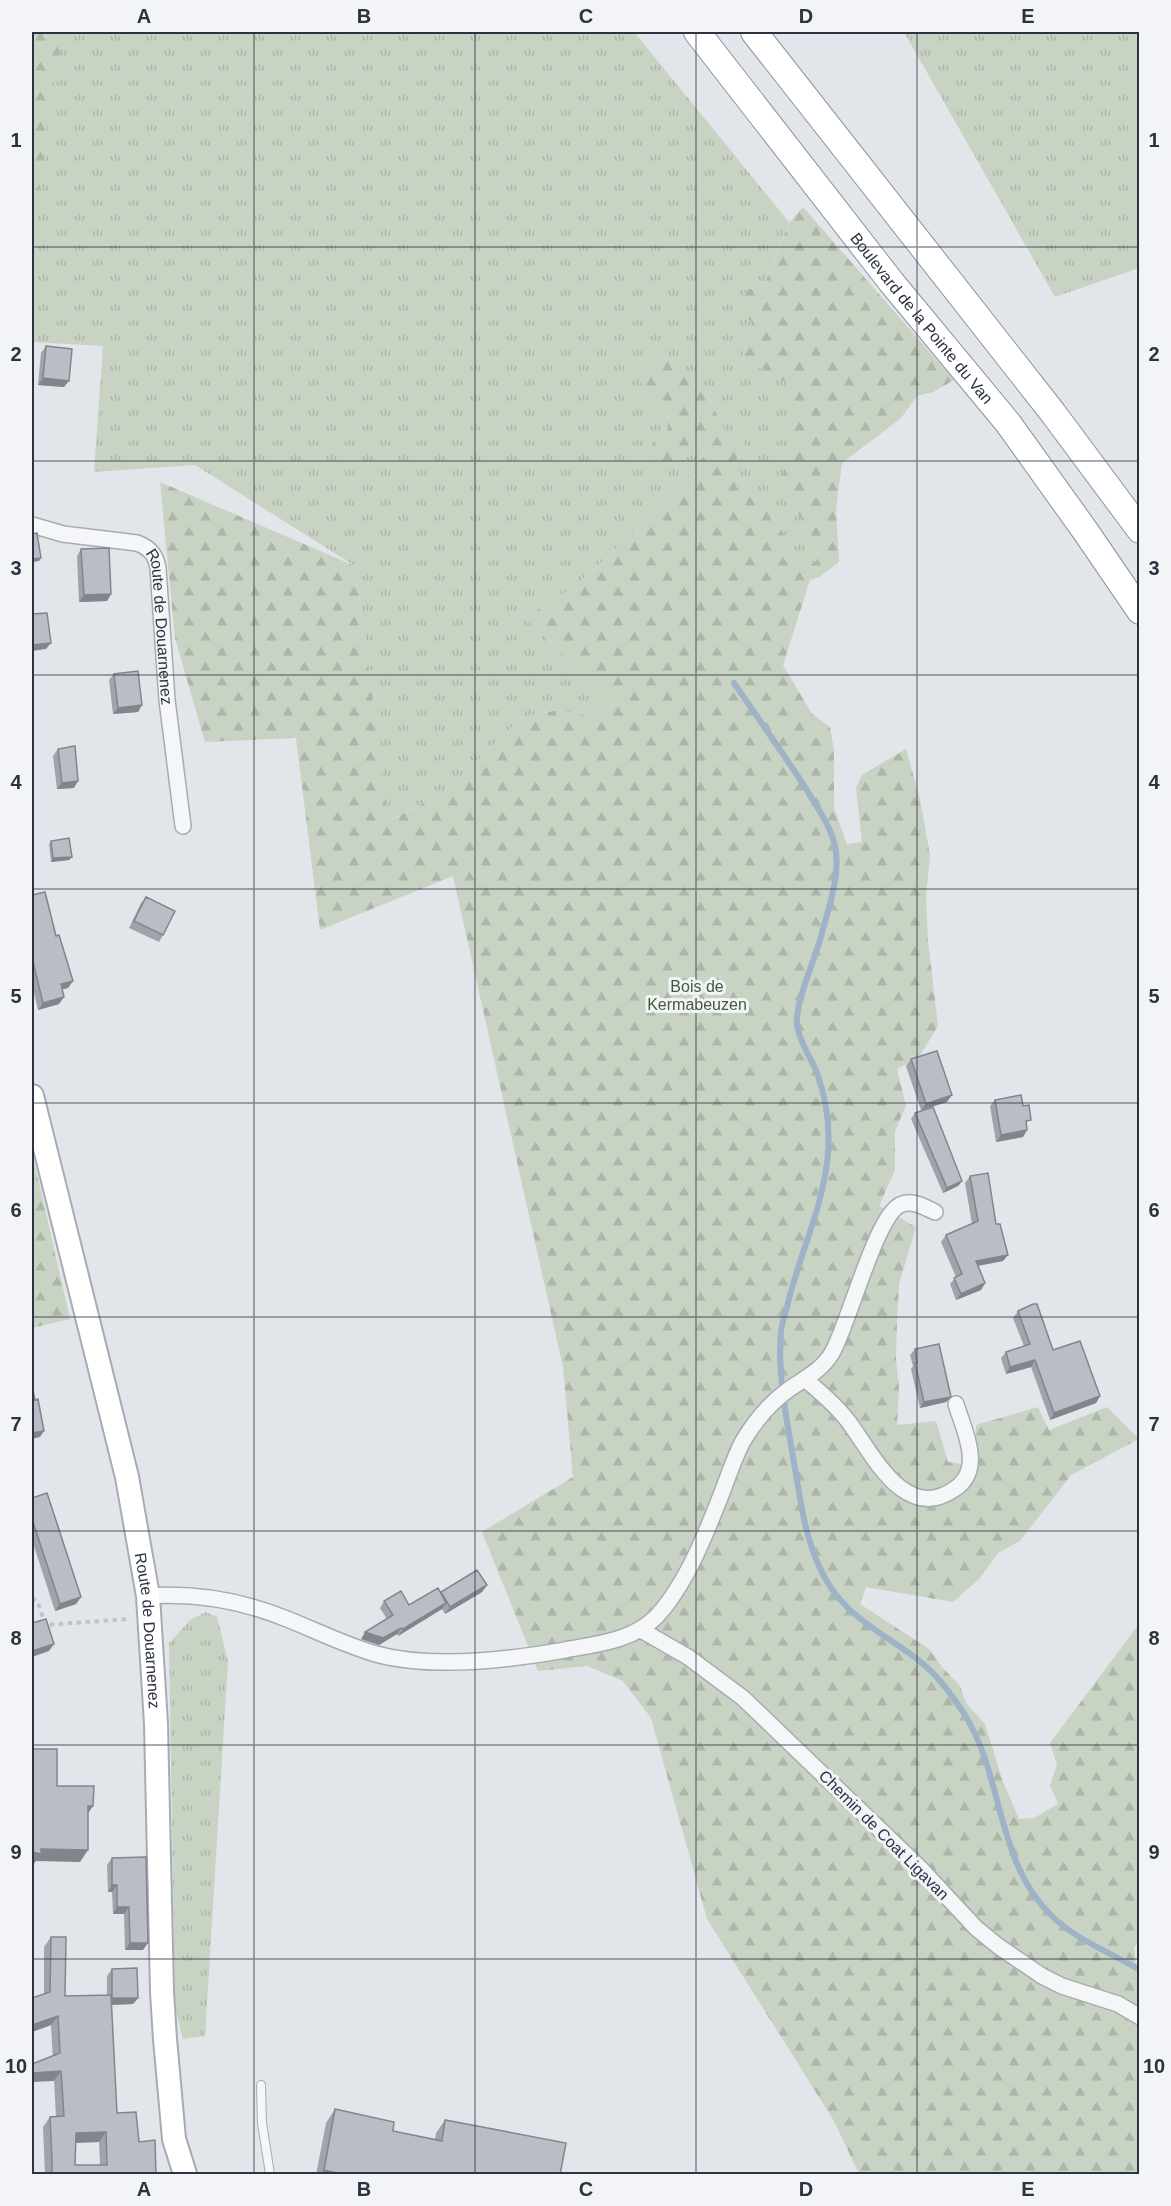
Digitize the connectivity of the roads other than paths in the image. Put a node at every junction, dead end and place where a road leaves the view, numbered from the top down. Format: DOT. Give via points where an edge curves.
graph roads {
  1 [pos="697,32"];
  2 [pos="754,32"];
  3 [pos="32,525"];
  4 [pos="1140,530"];
  5 [pos="1140,611"];
  6 [pos="183,825"];
  7 [pos="32,1096"];
  8 [pos="934,1212"];
  9 [pos="805,1379"];
  10 [pos="956,1404"];
  11 [pos="148,1606"];
  12 [pos="641,1630"];
  13 [pos="1140,2017"];
  14 [pos="261,2085"];
  15 [pos="185,2175"];
  16 [pos="270,2175"];
  1 -- 5 [label="highway, Boulevard de la Pointe du Van" via="892,284 1008,423"];
  2 -- 4 [label="highway"];
  3 -- 6 [label="street, Route de Douarnenez" via="63,534 137,543 154,554"];
  7 -- 11 [label="main road, Route de Douarnenez" via="127,1477"];
  8 -- 9 [label="street" via="909,1203 896,1207 883,1226 837,1345 823,1365"];
  9 -- 10 [label="street" via="847,1420 903,1491 922,1498 943,1496 964,1482 969,1471 972,1454"];
  9 -- 12 [label="street" via="763,1412 743,1442 688,1568 669,1601"];
  11 -- 12 [label="street" via="194,1596 238,1604 362,1649 422,1661 546,1653 612,1641"];
  11 -- 15 [label="main road, Route de Douarnenez" via="156,1724 165,2039 174,2139"];
  12 -- 13 [label="street, Chemin de Coat Ligavan" via="688,1657 743,1698 998,1947 1062,1986 1118,2004"];
  14 -- 16 [label="lane"];
}
